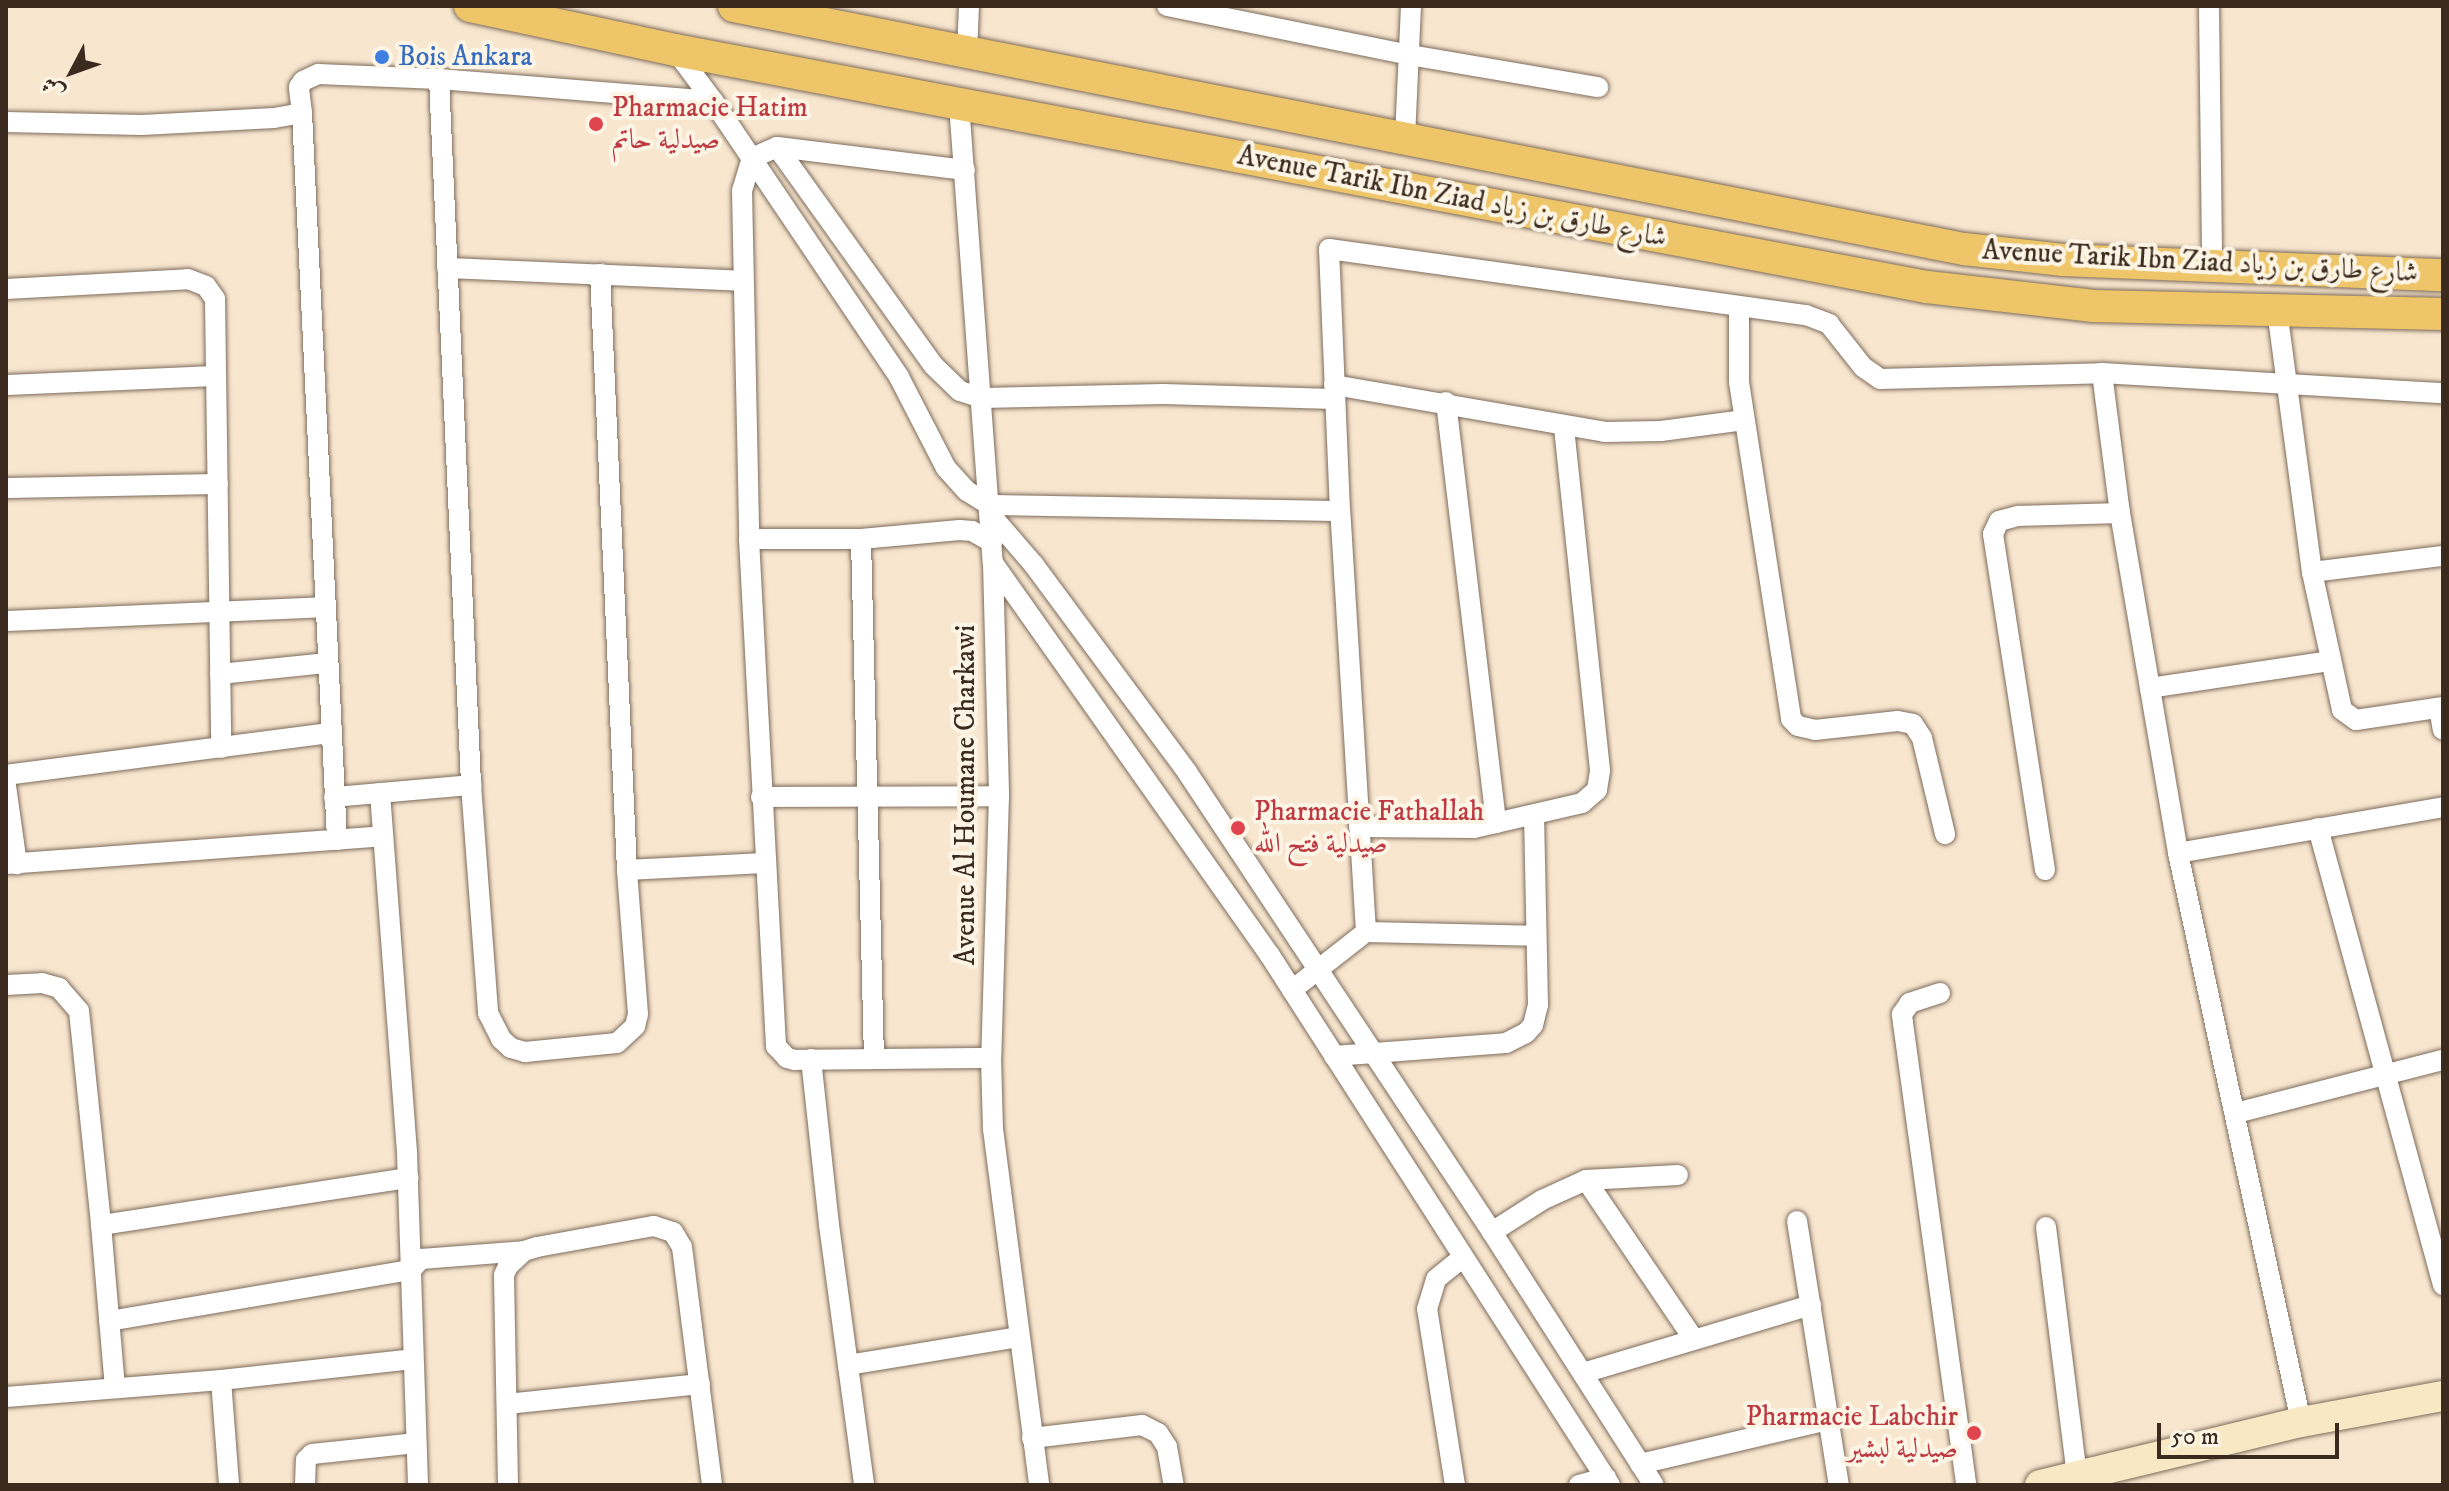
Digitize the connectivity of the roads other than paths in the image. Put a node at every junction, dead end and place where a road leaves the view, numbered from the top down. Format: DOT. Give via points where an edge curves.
graph roads {
  1 [pos="470,6"];
  2 [pos="734,6"];
  3 [pos="969,6"];
  4 [pos="1167,6"];
  5 [pos="1411,6"];
  6 [pos="2209,6"];
  7 [pos="675,50"];
  8 [pos="969,52"];
  9 [pos="1410,55"];
  10 [pos="439,79"];
  11 [pos="1598,87"];
  12 [pos="713,101"];
  13 [pos="961,104"];
  14 [pos="302,113"];
  15 [pos="6,122"];
  16 [pos="1405,138"];
  17 [pos="777,147"];
  18 [pos="752,158"];
  19 [pos="965,170"];
  20 [pos="2212,267"];
  21 [pos="447,268"];
  22 [pos="600,274"];
  23 [pos="2443,275"];
  24 [pos="743,281"];
  25 [pos="6,289"];
  26 [pos="1739,307"];
  27 [pos="2277,310"];
  28 [pos="2443,314"];
  29 [pos="2102,373"];
  30 [pos="216,376"];
  31 [pos="2286,384"];
  32 [pos="6,385"];
  33 [pos="1334,392"];
  34 [pos="2443,393"];
  35 [pos="982,398"];
  36 [pos="1446,402"];
  37 [pos="1744,420"];
  38 [pos="1564,426"];
  39 [pos="218,484"];
  40 [pos="6,488"];
  41 [pos="990,509"];
  42 [pos="1340,511"];
  43 [pos="2120,513"];
  44 [pos="749,539"];
  45 [pos="861,539"];
  46 [pos="993,553"];
  47 [pos="2443,556"];
  48 [pos="2312,572"];
  49 [pos="324,607"];
  50 [pos="218,613"];
  51 [pos="6,621"];
  52 [pos="2331,661"];
  53 [pos="327,663"];
  54 [pos="220,674"];
  55 [pos="2150,688"];
  56 [pos="2441,707"];
  57 [pos="2443,730"];
  58 [pos="331,733"];
  59 [pos="221,748"];
  60 [pos="6,775"];
  61 [pos="471,785"];
  62 [pos="6,786"];
  63 [pos="380,793"];
  64 [pos="866,794"];
  65 [pos="999,796"];
  66 [pos="334,797"];
  67 [pos="761,797"];
  68 [pos="2443,807"];
  69 [pos="1534,817"];
  70 [pos="1496,823"];
  71 [pos="1359,827"];
  72 [pos="2318,828"];
  73 [pos="1945,834"];
  74 [pos="383,836"];
  75 [pos="337,840"];
  76 [pos="2178,853"];
  77 [pos="764,863"];
  78 [pos="12,864"];
  79 [pos="627,870"];
  80 [pos="2045,870"];
  81 [pos="1366,932"];
  82 [pos="1536,936"];
  83 [pos="1318,970"];
  84 [pos="6,985"];
  85 [pos="1292,990"];
  86 [pos="1940,993"];
  87 [pos="1370,1052"];
  88 [pos="1334,1056"];
  89 [pos="874,1058"];
  90 [pos="991,1058"];
  91 [pos="811,1059"];
  92 [pos="2443,1060"];
  93 [pos="2384,1074"];
  94 [pos="2236,1113"];
  95 [pos="1678,1175"];
  96 [pos="408,1178"];
  97 [pos="1586,1180"];
  98 [pos="1797,1221"];
  99 [pos="101,1225"];
  100 [pos="2046,1227"];
  101 [pos="1492,1232"];
  102 [pos="524,1251"];
  103 [pos="1462,1258"];
  104 [pos="411,1270"];
  105 [pos="2443,1285"];
  106 [pos="1811,1305"];
  107 [pos="109,1321"];
  108 [pos="1019,1337"];
  109 [pos="1693,1338"];
  110 [pos="413,1359"];
  111 [pos="848,1365"];
  112 [pos="1583,1373"];
  113 [pos="221,1380"];
  114 [pos="700,1384"];
  115 [pos="115,1388"];
  116 [pos="2443,1396"];
  117 [pos="6,1397"];
  118 [pos="507,1404"];
  119 [pos="1828,1420"];
  120 [pos="2301,1422"];
  121 [pos="1032,1438"];
  122 [pos="416,1443"];
  123 [pos="1640,1464"];
  124 [pos="2077,1476"];
  125 [pos="1608,1482"];
  126 [pos="229,1485"];
  127 [pos="305,1485"];
  128 [pos="418,1485"];
  129 [pos="508,1485"];
  130 [pos="712,1485"];
  131 [pos="864,1485"];
  132 [pos="1039,1485"];
  133 [pos="1174,1485"];
  134 [pos="1455,1485"];
  135 [pos="1579,1485"];
  136 [pos="1654,1485"];
  137 [pos="1839,1485"];
  138 [pos="1966,1485"];
  139 [pos="2040,1485"];
  1 -- 7 [label="main road, Avenue Tarik Ibn Ziad شارع طارق بن زياد"];
  2 -- 8 [label="main road, Avenue Tarik Ibn Ziad شارع طارق بن زياد"];
  3 -- 8 [label="street"];
  4 -- 9 [label="street"];
  5 -- 9 [label="street"];
  6 -- 20 [label="street"];
  7 -- 12 [label="street"];
  7 -- 13 [label="main road, Avenue Tarik Ibn Ziad شارع طارق بن زياد"];
  8 -- 13 [label="main road" via="999,89"];
  8 -- 13 [label="main road" via="927,70 929,90"];
  8 -- 16 [label="main road, Avenue Tarik Ibn Ziad شارع طارق بن زياد"];
  9 -- 11 [label="street"];
  9 -- 16 [label="street"];
  10 -- 12 [label="street"];
  10 -- 14 [label="street" via="318,74 299,87"];
  10 -- 21 [label="street"];
  12 -- 18 [label="street"];
  13 -- 19 [label="street, Avenue Al Houmane Charkawi"];
  13 -- 27 [label="main road, Avenue Tarik Ibn Ziad شارع طارق بن زياد" via="1927,287 2094,306"];
  14 -- 15 [label="street" via="216,123"];
  14 -- 49 [label="street"];
  16 -- 20 [label="main road, Avenue Tarik Ibn Ziad شارع طارق بن زياد" via="1964,249"];
  17 -- 18 [label="street"];
  17 -- 19 [label="street"];
  17 -- 35 [label="street" via="933,365 960,391"];
  18 -- 24 [label="street" via="742,191"];
  18 -- 41 [label="street" via="899,377 946,468"];
  19 -- 35 [label="street, Avenue Al Houmane Charkawi"];
  20 -- 23 [label="main road, Avenue Tarik Ibn Ziad شارع طارق بن زياد"];
  21 -- 22 [label="street"];
  21 -- 61 [label="street"];
  22 -- 24 [label="street"];
  22 -- 79 [label="street"];
  24 -- 44 [label="street"];
  25 -- 30 [label="street" via="199,282 215,299"];
  26 -- 29 [label="street" via="1819,319 1880,379"];
  26 -- 33 [label="street" via="1329,249"];
  26 -- 37 [label="street"];
  27 -- 28 [label="main road, Avenue Tarik Ibn Ziad شارع طارق بن زياد"];
  27 -- 31 [label="street"];
  29 -- 31 [label="street"];
  29 -- 43 [label="street"];
  30 -- 32 [label="street"];
  30 -- 39 [label="street"];
  31 -- 34 [label="street"];
  31 -- 48 [label="street"];
  33 -- 35 [label="street"];
  33 -- 36 [label="street"];
  33 -- 42 [label="street"];
  35 -- 41 [label="street, Avenue Al Houmane Charkawi"];
  36 -- 38 [label="street"];
  36 -- 70 [label="street"];
  37 -- 38 [label="street" via="1661,431"];
  37 -- 73 [label="street" via="1791,719 1815,730 1913,724 1922,738"];
  38 -- 69 [label="street" via="1600,780 1591,799"];
  39 -- 40 [label="street"];
  39 -- 50 [label="street"];
  41 -- 42 [label="street"];
  41 -- 46 [label="street, Avenue Al Houmane Charkawi"];
  41 -- 83 [label="street" via="1187,772"];
  42 -- 71 [label="street"];
  43 -- 55 [label="street"];
  43 -- 80 [label="street" via="2018,516 2002,519 1993,534"];
  44 -- 45 [label="street"];
  44 -- 67 [label="street"];
  45 -- 46 [label="street" via="960,530 984,536"];
  45 -- 64 [label="street"];
  46 -- 65 [label="street, Avenue Al Houmane Charkawi"];
  46 -- 85 [label="street"];
  47 -- 48 [label="street"];
  48 -- 52 [label="street"];
  49 -- 50 [label="street"];
  49 -- 53 [label="street"];
  50 -- 51 [label="street"];
  50 -- 54 [label="street"];
  52 -- 55 [label="street"];
  52 -- 56 [label="street" via="2342,710 2351,718"];
  53 -- 54 [label="street"];
  53 -- 58 [label="street"];
  54 -- 59 [label="street"];
  55 -- 76 [label="street"];
  56 -- 57 [label="street"];
  58 -- 59 [label="street"];
  58 -- 66 [label="street"];
  59 -- 60 [label="street"];
  61 -- 63 [label="street"];
  61 -- 79 [label="street" via="488,1013 493,1028 511,1048 525,1052 603,1046 617,1043 635,1026"];
  62 -- 78 [label="street"];
  63 -- 66 [label="street"];
  63 -- 74 [label="street"];
  64 -- 65 [label="street"];
  64 -- 67 [label="street"];
  64 -- 89 [label="street"];
  65 -- 90 [label="street, Avenue Al Houmane Charkawi"];
  66 -- 75 [label="street"];
  67 -- 77 [label="street"];
  68 -- 72 [label="street"];
  69 -- 70 [label="street"];
  69 -- 82 [label="street"];
  70 -- 71 [label="street" via="1458,830"];
  71 -- 81 [label="street"];
  72 -- 76 [label="street"];
  72 -- 93 [label="street"];
  74 -- 75 [label="street"];
  74 -- 96 [label="street"];
  75 -- 78 [label="street"];
  76 -- 94 [label="street"];
  77 -- 79 [label="street"];
  77 -- 91 [label="street" via="773,1037 787,1058"];
  81 -- 82 [label="street"];
  81 -- 83 [label="street"];
  82 -- 87 [label="street" via="1538,1005 1526,1033 1506,1043"];
  83 -- 85 [label="street"];
  83 -- 87 [label="street"];
  84 -- 99 [label="street" via="42,983 59,988 79,1011"];
  85 -- 88 [label="street"];
  86 -- 138 [label="street" via="1910,1003 1902,1014"];
  87 -- 88 [label="street"];
  87 -- 101 [label="street"];
  88 -- 103 [label="street"];
  89 -- 90 [label="street"];
  89 -- 91 [label="street"];
  90 -- 108 [label="street, Avenue Al Houmane Charkawi" via="993,1129"];
  91 -- 111 [label="street"];
  92 -- 93 [label="street"];
  93 -- 94 [label="street"];
  93 -- 105 [label="street"];
  94 -- 120 [label="street"];
  95 -- 97 [label="street"];
  96 -- 99 [label="street"];
  96 -- 104 [label="street"];
  97 -- 101 [label="street"];
  97 -- 109 [label="street"];
  98 -- 106 [label="street"];
  99 -- 107 [label="street"];
  100 -- 124 [label="street"];
  101 -- 112 [label="street"];
  102 -- 104 [label="street" via="421,1259"];
  102 -- 114 [label="street" via="654,1226 673,1232 682,1247"];
  102 -- 118 [label="street" via="504,1275"];
  103 -- 125 [label="street"];
  103 -- 134 [label="street" via="1436,1279 1427,1309"];
  104 -- 107 [label="street"];
  104 -- 110 [label="street"];
  106 -- 109 [label="street"];
  106 -- 119 [label="street"];
  107 -- 115 [label="street"];
  108 -- 111 [label="street"];
  108 -- 121 [label="street, Avenue Al Houmane Charkawi"];
  109 -- 112 [label="street"];
  110 -- 113 [label="street"];
  110 -- 122 [label="street"];
  111 -- 131 [label="street"];
  112 -- 123 [label="street"];
  113 -- 115 [label="street"];
  113 -- 126 [label="street"];
  114 -- 118 [label="street"];
  114 -- 130 [label="street"];
  115 -- 117 [label="street"];
  116 -- 120 [label="main road"];
  118 -- 129 [label="street"];
  119 -- 123 [label="street"];
  119 -- 137 [label="street"];
  120 -- 124 [label="main road"];
  121 -- 132 [label="street, Avenue Al Houmane Charkawi"];
  121 -- 133 [label="street" via="1142,1425 1158,1433 1167,1447"];
  122 -- 127 [label="street" via="312,1454 306,1460"];
  122 -- 128 [label="street"];
  123 -- 136 [label="street"];
  124 -- 139 [label="main road"];
  125 -- 135 [label="street"];
}
